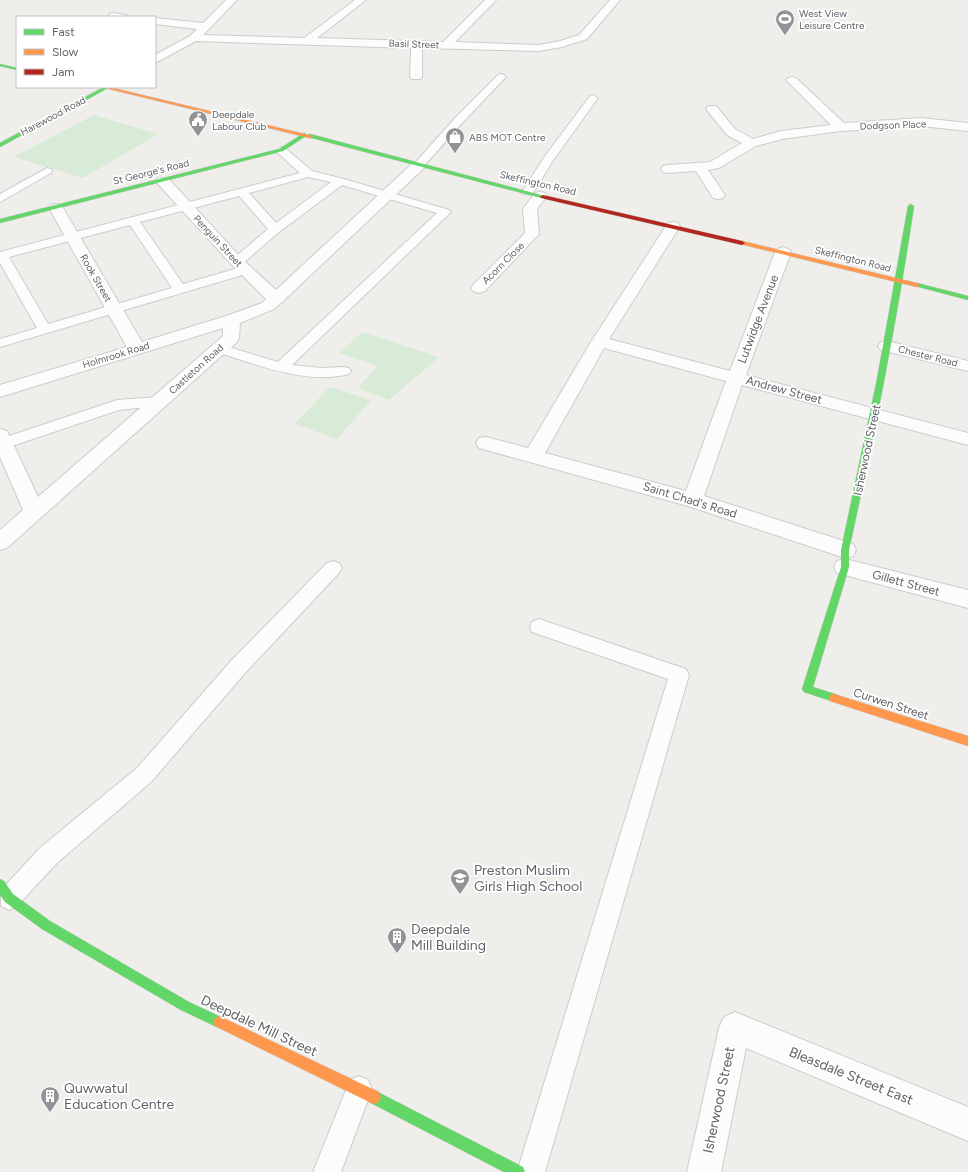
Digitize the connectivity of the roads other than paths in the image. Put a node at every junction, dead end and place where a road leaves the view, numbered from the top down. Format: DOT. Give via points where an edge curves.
graph roads {
  1 [pos="232,0"];
  2 [pos="361,0"];
  3 [pos="491,0"];
  4 [pos="615,0"];
  5 [pos="156,21"];
  6 [pos="206,27"];
  7 [pos="194,38"];
  8 [pos="307,41"];
  9 [pos="417,44"];
  10 [pos="446,45"];
  11 [pos="156,59"];
  12 [pos="0,65"];
  13 [pos="16,69"];
  14 [pos="502,77"];
  15 [pos="416,78"];
  16 [pos="792,80"];
  17 [pos="103,88"];
  18 [pos="109,88"];
  19 [pos="593,98"];
  20 [pos="712,109"];
  21 [pos="841,127"];
  22 [pos="968,127"];
  23 [pos="304,135"];
  24 [pos="751,143"];
  25 [pos="0,145"];
  26 [pos="281,150"];
  27 [pos="419,165"];
  28 [pos="700,168"];
  29 [pos="668,169"];
  30 [pos="46,172"];
  31 [pos="308,174"];
  32 [pos="164,181"];
  33 [pos="340,181"];
  34 [pos="242,192"];
  35 [pos="534,194"];
  36 [pos="718,194"];
  37 [pos="387,195"];
  38 [pos="0,199"];
  39 [pos="911,206"];
  40 [pos="186,207"];
  41 [pos="56,208"];
  42 [pos="0,221"];
  43 [pos="133,221"];
  44 [pos="673,226"];
  45 [pos="275,229"];
  46 [pos="72,237"];
  47 [pos="783,252"];
  48 [pos="1,256"];
  49 [pos="241,266"];
  50 [pos="900,283"];
  51 [pos="479,288"];
  52 [pos="180,290"];
  53 [pos="968,298"];
  54 [pos="276,299"];
  55 [pos="114,309"];
  56 [pos="232,320"];
  57 [pos="45,330"];
  58 [pos="599,342"];
  59 [pos="0,343"];
  60 [pos="887,346"];
  61 [pos="219,348"];
  62 [pos="137,349"];
  63 [pos="968,366"];
  64 [pos="280,368"];
  65 [pos="344,371"];
  66 [pos="736,377"];
  67 [pos="0,391"];
  68 [pos="159,402"];
  69 [pos="875,413"];
  70 [pos="968,439"];
  71 [pos="1,441"];
  72 [pos="486,443"];
  73 [pos="533,456"];
  74 [pos="693,500"];
  75 [pos="34,512"];
  76 [pos="0,542"];
  77 [pos="845,559"];
  78 [pos="334,568"];
  79 [pos="968,599"];
  80 [pos="540,627"];
  81 [pos="807,689"];
  82 [pos="968,741"];
  83 [pos="3,897"];
  84 [pos="735,1028"];
  85 [pos="359,1089"];
  86 [pos="968,1124"];
  87 [pos="327,1172"];
  88 [pos="518,1172"];
  89 [pos="531,1172"];
  90 [pos="704,1172"];
  1 -- 6 [label="street"];
  2 -- 8 [label="street"];
  3 -- 10 [label="street"];
  4 -- 10 [label="street, Basil Street" via="583,37 562,44 539,48"];
  5 -- 6 [label="street"];
  6 -- 7 [label="street"];
  7 -- 8 [label="street, Basil Street"];
  7 -- 11 [label="street"];
  8 -- 9 [label="street, Basil Street"];
  9 -- 10 [label="street, Basil Street"];
  9 -- 15 [label="street"];
  12 -- 13 [label="street"];
  14 -- 27 [label="lane"];
  16 -- 21 [label="street"];
  17 -- 25 [label="street, Harewood Road"];
  18 -- 23 [label="street, Skeffington Road"];
  19 -- 35 [label="lane" via="549,158"];
  20 -- 24 [label="street" via="731,132"];
  21 -- 22 [label="street, Dodgson Place" via="921,122"];
  21 -- 24 [label="street, Dodgson Place" via="781,135"];
  23 -- 26 [label="street, St George's Road"];
  23 -- 27 [label="street, Skeffington Road"];
  24 -- 28 [label="street, Dodgson Place" via="714,165"];
  26 -- 31 [label="lane"];
  26 -- 32 [label="street, St George's Road"];
  27 -- 35 [label="street, Skeffington Road"];
  27 -- 37 [label="street"];
  28 -- 29 [label="street, Dodgson Place"];
  28 -- 36 [label="street"];
  30 -- 38 [label="lane"];
  31 -- 33 [label="lane"];
  31 -- 34 [label="lane"];
  32 -- 40 [label="street, Penguin Street"];
  32 -- 41 [label="street, St George's Road"];
  33 -- 37 [label="lane"];
  33 -- 45 [label="lane"];
  34 -- 40 [label="lane"];
  34 -- 45 [label="lane"];
  35 -- 44 [label="street, Skeffington Road"];
  35 -- 51 [label="street, Acorn Close" via="530,209 532,234"];
  37 -- 54 [label="street"];
  37 -- 64 [label="lane" via="445,212"];
  39 -- 50 [label="street, Isherwood Street"];
  40 -- 43 [label="lane"];
  40 -- 49 [label="street, Penguin Street"];
  41 -- 42 [label="street, St George's Road"];
  41 -- 46 [label="street, Rook Street"];
  43 -- 46 [label="lane"];
  43 -- 52 [label="lane"];
  44 -- 47 [label="street, Skeffington Road"];
  44 -- 58 [label="street"];
  45 -- 49 [label="lane"];
  46 -- 48 [label="lane"];
  46 -- 55 [label="street, Rook Street"];
  47 -- 50 [label="street, Skeffington Road"];
  47 -- 66 [label="street, Lutwidge Avenue"];
  48 -- 57 [label="lane"];
  49 -- 52 [label="lane"];
  49 -- 54 [label="street, Penguin Street"];
  50 -- 53 [label="street, Skeffington Road"];
  50 -- 60 [label="street, Isherwood Street"];
  52 -- 55 [label="lane"];
  54 -- 56 [label="street" via="268,306"];
  55 -- 57 [label="lane"];
  55 -- 62 [label="street, Rook Street"];
  56 -- 61 [label="street, Castleton Road" via="231,338"];
  56 -- 62 [label="street, Holmrook Road"];
  57 -- 59 [label="lane"];
  58 -- 66 [label="street, Andrew Street"];
  58 -- 73 [label="street"];
  60 -- 63 [label="street, Chester Road"];
  60 -- 69 [label="street, Isherwood Street"];
  61 -- 64 [label="lane"];
  61 -- 68 [label="street, Castleton Road"];
  62 -- 67 [label="street, Holmrook Road"];
  64 -- 65 [label="lane" via="321,372"];
  66 -- 69 [label="street, Andrew Street"];
  66 -- 74 [label="street, Lutwidge Avenue"];
  68 -- 71 [label="lane" via="117,405"];
  68 -- 75 [label="street, Castleton Road"];
  69 -- 70 [label="street, Andrew Street"];
  69 -- 77 [label="street, Isherwood Street"];
  71 -- 75 [label="street"];
  72 -- 73 [label="street, Saint Chad's Road"];
  73 -- 74 [label="street, Saint Chad's Road"];
  74 -- 77 [label="street, Saint Chad's Road"];
  75 -- 76 [label="street, Castleton Road"];
  77 -- 79 [label="street, Gillett Street"];
  77 -- 81 [label="street, Isherwood Street"];
  78 -- 83 [label="lane" via="238,667 144,775"];
  80 -- 89 [label="lane" via="679,675"];
  81 -- 82 [label="street, Curwen Street"];
  83 -- 85 [label="street, Deepdale Mill Street" via="185,1006"];
  84 -- 86 [label="street, Bleasdale Street East"];
  84 -- 90 [label="street, Isherwood Street"];
  85 -- 87 [label="lane"];
  85 -- 88 [label="street, Deepdale Mill Street"];
}
